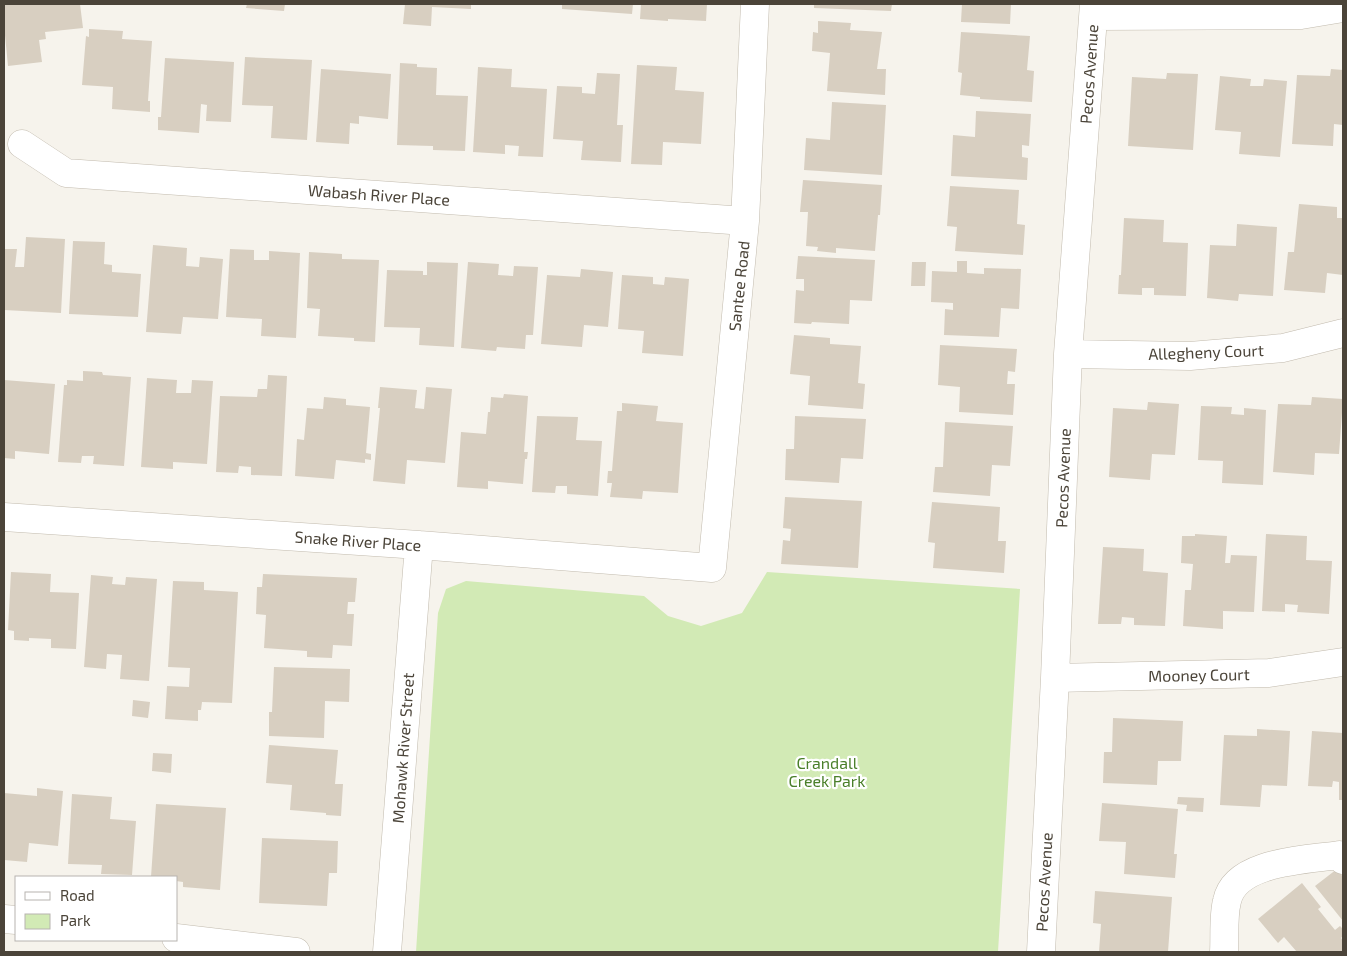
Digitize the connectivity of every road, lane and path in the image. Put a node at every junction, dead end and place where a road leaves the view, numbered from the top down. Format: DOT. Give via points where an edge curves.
graph roads {
  1 [pos="755,4"];
  2 [pos="1343,8"];
  3 [pos="1094,10"];
  4 [pos="22,144"];
  5 [pos="745,221"];
  6 [pos="1343,333"];
  7 [pos="1068,354"];
  8 [pos="4,517"];
  9 [pos="419,545"];
  10 [pos="712,568"];
  11 [pos="1343,662"];
  12 [pos="1055,678"];
  13 [pos="1343,860"];
  14 [pos="178,938"];
  15 [pos="296,952"];
  16 [pos="387,952"];
  17 [pos="1041,952"];
  18 [pos="1224,952"];
  1 -- 5 [label="street, Santee Road"];
  2 -- 3 [label="street" via="1302,15"];
  3 -- 7 [label="street, Pecos Avenue"];
  4 -- 5 [label="street, Wabash River Place" via="66,173"];
  5 -- 10 [label="street, Santee Road"];
  6 -- 7 [label="street, Allegheny Court" via="1283,348 1190,356"];
  7 -- 12 [label="street, Pecos Avenue"];
  8 -- 9 [label="street, Snake River Place"];
  9 -- 10 [label="street, Snake River Place"];
  9 -- 16 [label="street, Mohawk River Street"];
  11 -- 12 [label="street, Mooney Court" via="1269,673"];
  12 -- 17 [label="street, Pecos Avenue"];
  13 -- 18 [label="street" via="1339,855 1261,868 1233,885 1226,901"];
  14 -- 15 [label="street"];
}
